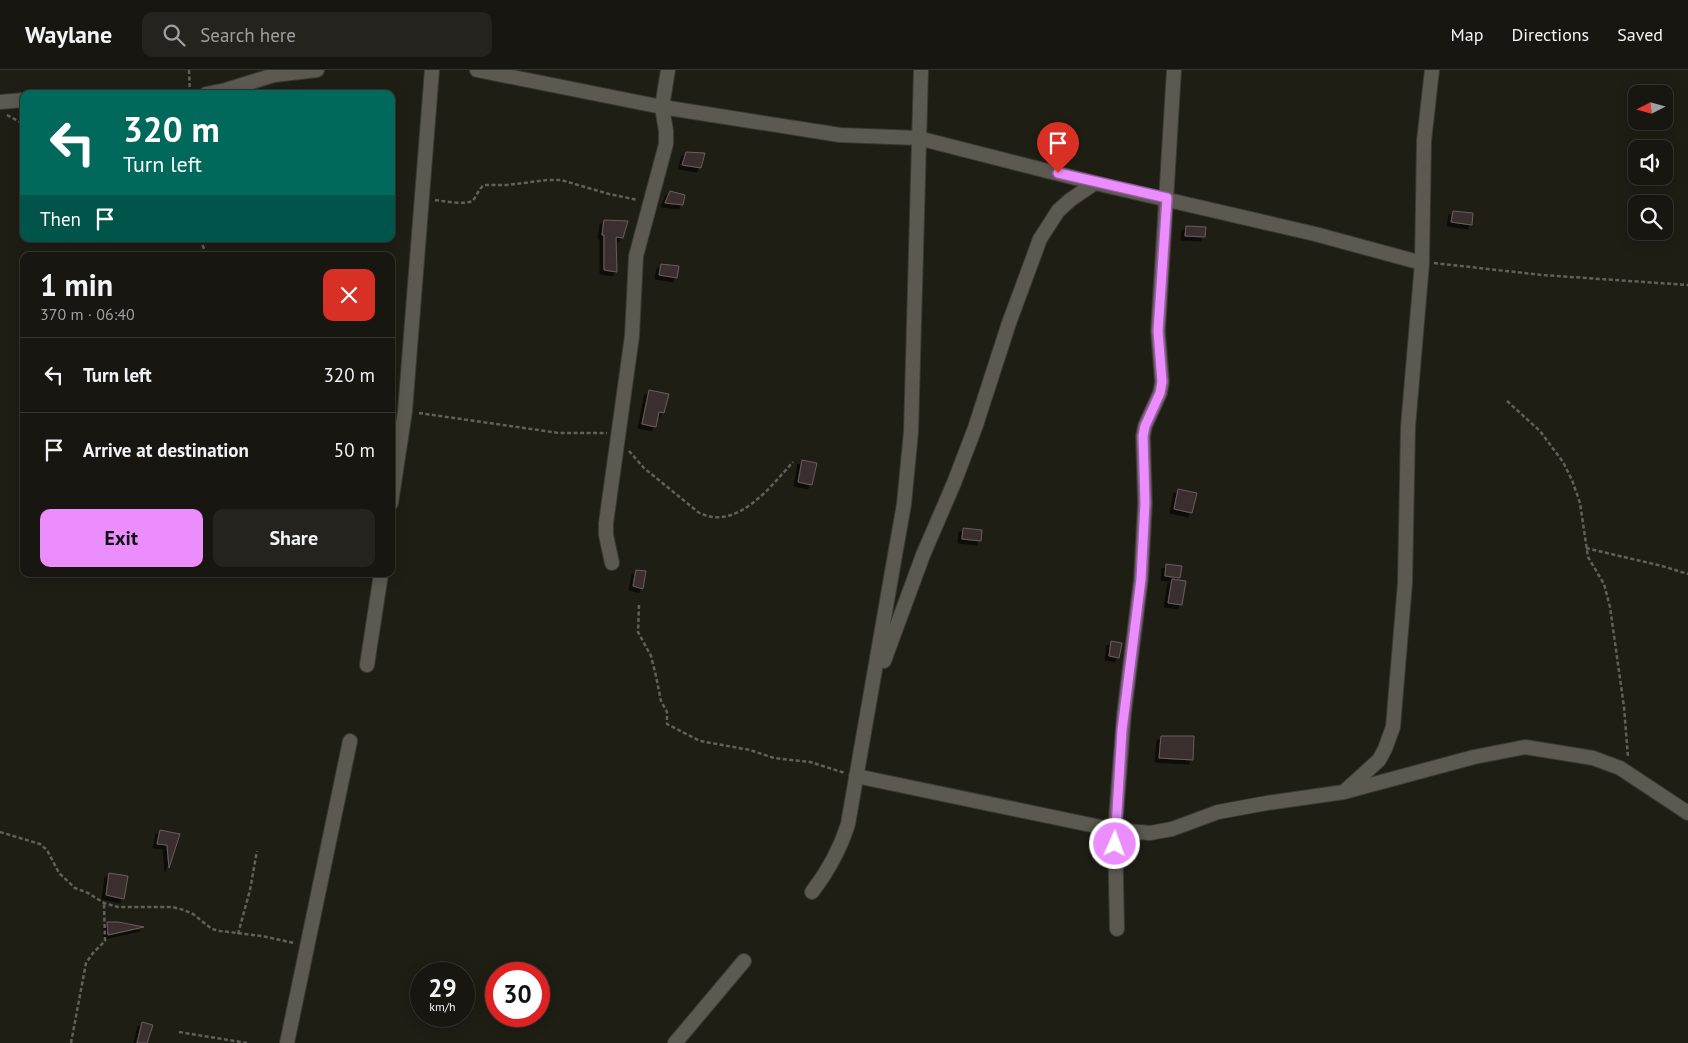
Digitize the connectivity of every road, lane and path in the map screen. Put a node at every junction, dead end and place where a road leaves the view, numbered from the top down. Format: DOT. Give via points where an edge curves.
graph roads {
  1 [pos="189,70"];
  2 [pos="316,70"];
  3 [pos="432,70"];
  4 [pos="477,70"];
  5 [pos="668,70"];
  6 [pos="921,70"];
  7 [pos="1174,70"];
  8 [pos="1432,70"];
  9 [pos="190,90"];
  10 [pos="226,90"];
  11 [pos="20,100"];
  12 [pos="0,102"];
  13 [pos="662,107"];
  14 [pos="0,111"];
  15 [pos="20,122"];
  16 [pos="918,138"];
  17 [pos="1094,183"];
  18 [pos="422,194"];
  19 [pos="1167,198"];
  20 [pos="650,202"];
  21 [pos="201,242"];
  22 [pos="205,251"];
  23 [pos="1422,262"];
  24 [pos="1688,285"];
  25 [pos="1507,401"];
  26 [pos="405,410"];
  27 [pos="618,436"];
  28 [pos="794,462"];
  29 [pos="395,476"];
  30 [pos="1586,548"];
  31 [pos="612,562"];
  32 [pos="1688,574"];
  33 [pos="381,577"];
  34 [pos="639,605"];
  35 [pos="367,665"];
  36 [pos="350,740"];
  37 [pos="859,761"];
  38 [pos="1629,774"];
  39 [pos="856,776"];
  40 [pos="1344,792"];
  41 [pos="1688,813"];
  42 [pos="1115,830"];
  43 [pos="0,832"];
  44 [pos="257,851"];
  45 [pos="812,892"];
  46 [pos="104,904"];
  47 [pos="1117,929"];
  48 [pos="238,934"];
  49 [pos="308,946"];
  50 [pos="744,961"];
  51 [pos="179,1032"];
  52 [pos="71,1043"];
  53 [pos="247,1043"];
  54 [pos="287,1043"];
  55 [pos="675,1043"];
  1 -- 9 [label="path"];
  2 -- 10 [label="street" via="274,75"];
  3 -- 18 [label="street"];
  4 -- 13 [label="street"];
  5 -- 13 [label="street"];
  6 -- 16 [label="street"];
  7 -- 19 [label="street"];
  8 -- 23 [label="street" via="1424,141"];
  11 -- 12 [label="street"];
  13 -- 16 [label="street" via="840,135"];
  13 -- 20 [label="street" via="666,144"];
  14 -- 15 [label="path"];
  16 -- 17 [label="street"];
  16 -- 37 [label="street" via="911,432 904,504"];
  17 -- 19 [label="street"];
  17 -- 37 [label="street" via="1058,211 1040,239 975,428 886,654"];
  18 -- 20 [label="path" via="433,199 466,202 472,200 484,185 561,180"];
  18 -- 26 [label="street"];
  19 -- 23 [label="street"];
  19 -- 42 [label="street" via="1158,331 1162,382 1143,436 1145,503 1141,579 1124,714"];
  20 -- 27 [label="street" via="636,256 632,336"];
  21 -- 22 [label="path"];
  23 -- 24 [label="path" via="1542,275"];
  23 -- 40 [label="street" via="1408,427 1405,583 1393,727 1379,760"];
  25 -- 30 [label="path" via="1540,432 1563,462 1580,504"];
  26 -- 27 [label="path" via="559,433"];
  26 -- 29 [label="street"];
  27 -- 28 [label="path" via="644,468 698,512 707,515 731,515 756,502"];
  27 -- 31 [label="street" via="606,523"];
  30 -- 32 [label="path"];
  30 -- 38 [label="path" via="1591,564 1604,584 1610,607 1624,707"];
  33 -- 35 [label="street"];
  34 -- 39 [label="path" via="638,632 651,656 660,701 667,712 666,724 700,741 774,758 810,762"];
  36 -- 49 [label="street"];
  37 -- 39 [label="street"];
  38 -- 40 [label="street" via="1593,758 1525,747 1474,756"];
  38 -- 41 [label="street"];
  39 -- 42 [label="street"];
  39 -- 45 [label="street" via="844,839"];
  40 -- 42 [label="street" via="1218,812 1172,829 1150,833"];
  42 -- 47 [label="street"];
  43 -- 46 [label="path" via="40,844 47,850 59,873 75,888"];
  44 -- 48 [label="path"];
  46 -- 48 [label="path" via="172,907 193,914 212,929"];
  46 -- 52 [label="path" via="105,941 86,963"];
  48 -- 49 [label="path"];
  49 -- 54 [label="street"];
  50 -- 55 [label="street"];
  51 -- 53 [label="path"];
}
